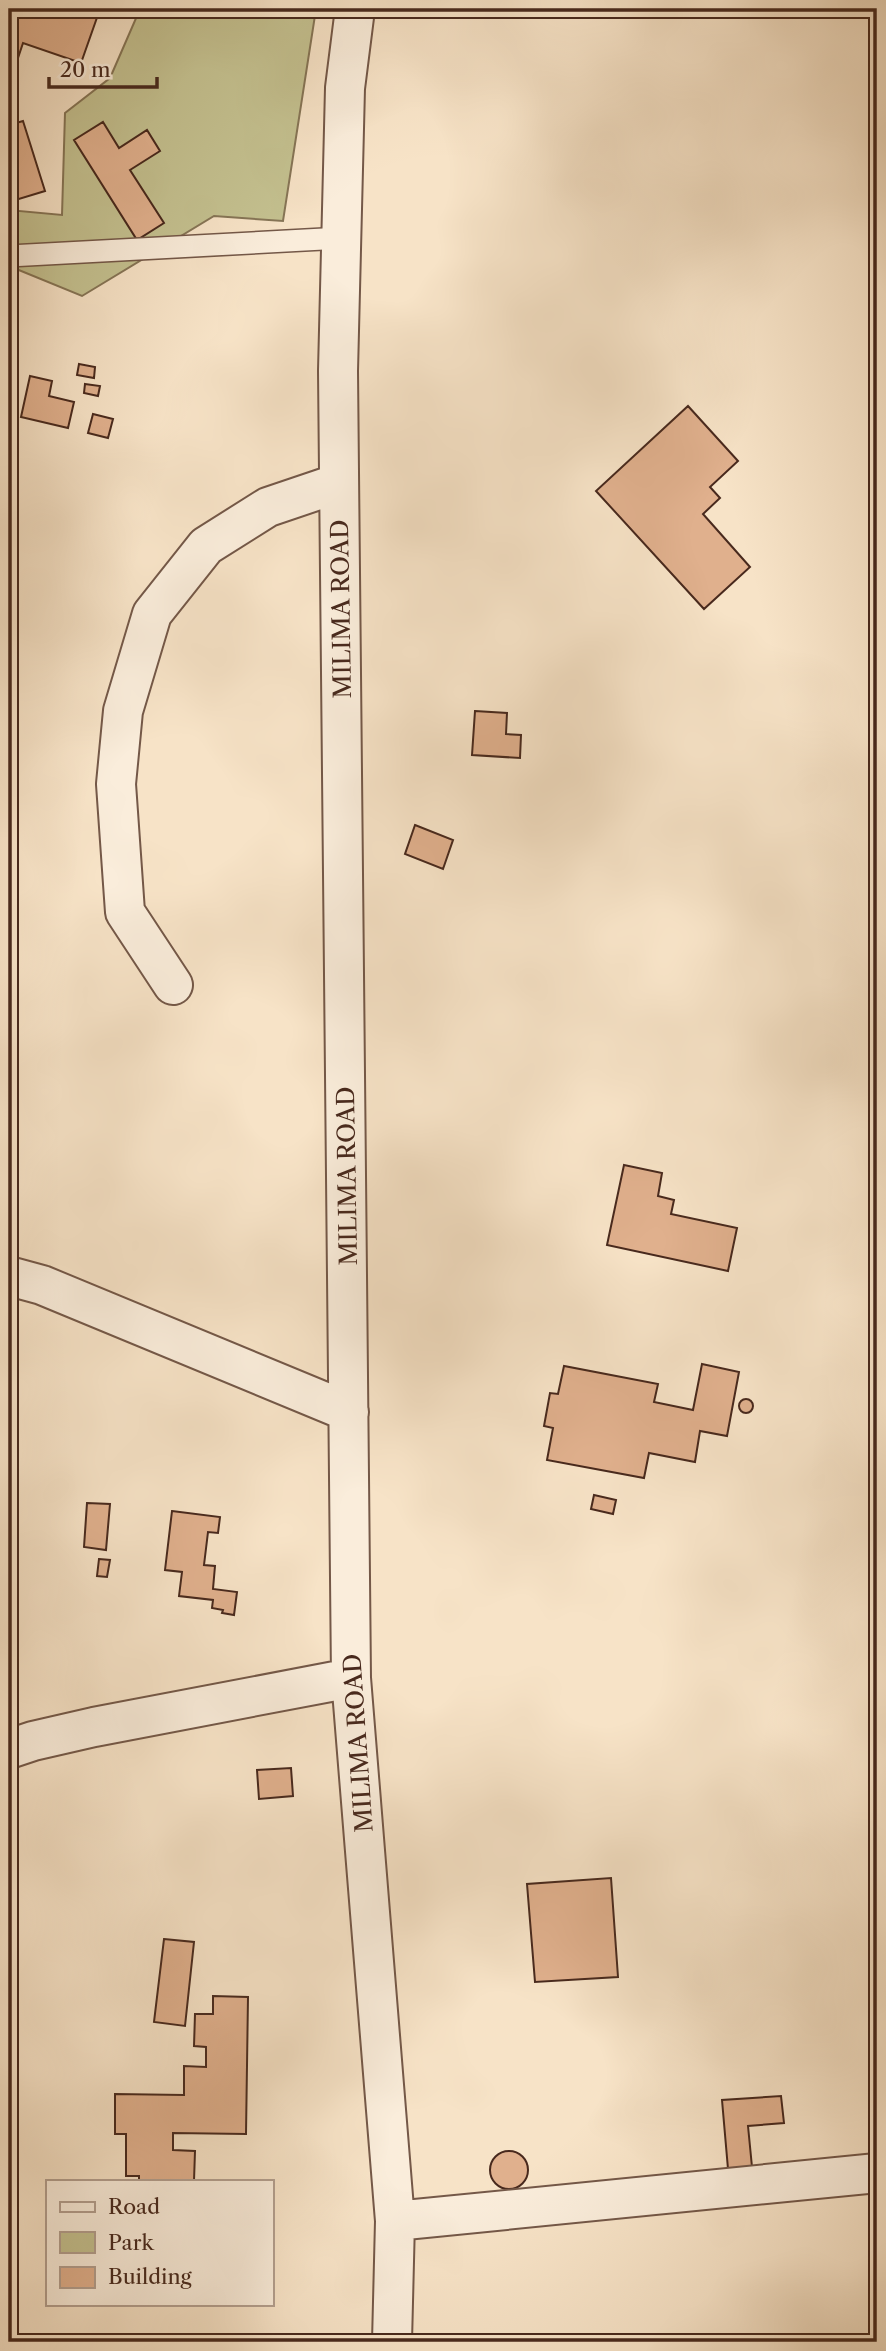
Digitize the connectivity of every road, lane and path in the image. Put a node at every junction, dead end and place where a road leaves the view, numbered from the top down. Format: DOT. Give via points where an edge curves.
graph roads {
  1 [pos="355,9"];
  2 [pos="342,238"];
  3 [pos="9,256"];
  4 [pos="340,483"];
  5 [pos="173,985"];
  6 [pos="9,1276"];
  7 [pos="349,1412"];
  8 [pos="351,1678"];
  9 [pos="9,1749"];
  10 [pos="877,2173"];
  11 [pos="395,2221"];
  12 [pos="392,2342"];
  1 -- 2 [label="street, MILIMA ROAD" via="345,88"];
  2 -- 3 [label="lane"];
  2 -- 4 [label="street, MILIMA ROAD"];
  4 -- 5 [label="street" via="268,507 206,546 152,614 123,711 116,784 125,912"];
  4 -- 7 [label="street, MILIMA ROAD"];
  6 -- 7 [label="street" via="42,1285"];
  7 -- 8 [label="street, MILIMA ROAD"];
  8 -- 9 [label="street" via="94,1727"];
  8 -- 11 [label="street, MILIMA ROAD"];
  10 -- 11 [label="street"];
  11 -- 12 [label="street, MILIMA ROAD"];
}
